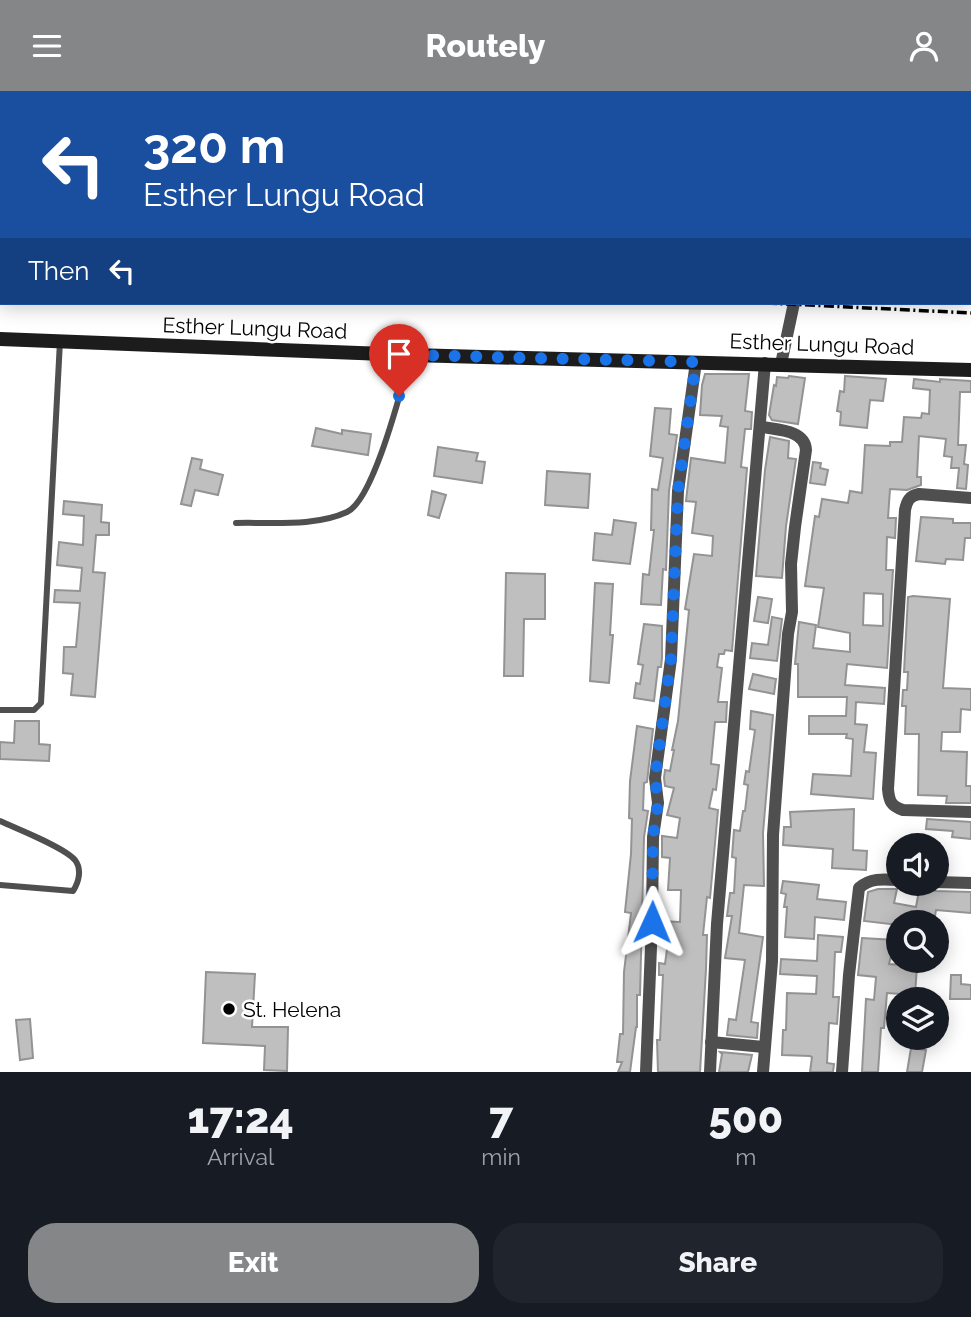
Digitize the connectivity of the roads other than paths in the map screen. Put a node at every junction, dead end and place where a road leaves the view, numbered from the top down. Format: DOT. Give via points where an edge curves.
graph roads {
  1 [pos="794,305"];
  2 [pos="0,339"];
  3 [pos="60,341"];
  4 [pos="411,355"];
  5 [pos="696,362"];
  6 [pos="765,363"];
  7 [pos="781,364"];
  8 [pos="971,370"];
  9 [pos="762,426"];
  10 [pos="971,498"];
  11 [pos="236,523"];
  12 [pos="0,710"];
  13 [pos="971,812"];
  14 [pos="0,821"];
  15 [pos="886,879"];
  16 [pos="949,882"];
  17 [pos="971,883"];
  18 [pos="0,885"];
  19 [pos="711,1042"];
  20 [pos="764,1047"];
  21 [pos="646,1072"];
  22 [pos="710,1072"];
  23 [pos="762,1072"];
  24 [pos="842,1072"];
  1 -- 7 [label="street"];
  2 -- 3 [label="street, Esther Lungu Road"];
  3 -- 4 [label="street, Esther Lungu Road"];
  3 -- 12 [label="lane" via="41,703 34,711"];
  4 -- 5 [label="street, Esther Lungu Road"];
  4 -- 11 [label="lane" via="367,490 351,511 332,518"];
  5 -- 6 [label="street, Esther Lungu Road"];
  5 -- 21 [label="street" via="678,491 672,646 655,778 658,803"];
  6 -- 7 [label="street, Esther Lungu Road"];
  6 -- 9 [label="street"];
  7 -- 8 [label="street, Esther Lungu Road"];
  9 -- 19 [label="street" via="739,649"];
  9 -- 20 [label="street" via="806,442 792,564 773,835 772,961"];
  10 -- 13 [label="street" via="919,494 908,499 888,789 889,800 903,810"];
  14 -- 18 [label="lane" via="67,853 77,862 79,874 73,891"];
  15 -- 24 [label="street" via="859,888"];
  16 -- 17 [label="street"];
  19 -- 20 [label="street"];
  19 -- 22 [label="street"];
  20 -- 23 [label="street"];
}
